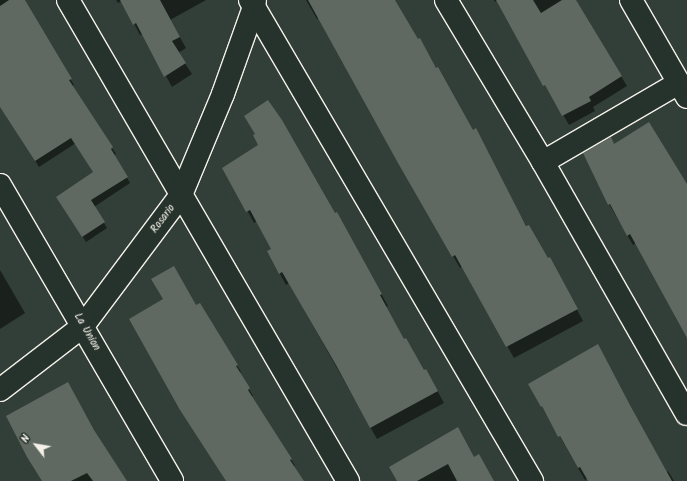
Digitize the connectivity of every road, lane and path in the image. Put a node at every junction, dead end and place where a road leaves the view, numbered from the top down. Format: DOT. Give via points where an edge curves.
graph roads {
  1 [pos="68,0"];
  2 [pos="446,0"];
  3 [pos="631,0"];
  4 [pos="253,2"];
  5 [pos="683,90"];
  6 [pos="542,162"];
  7 [pos="0,185"];
  8 [pos="181,195"];
  9 [pos="83,326"];
  10 [pos="0,390"];
  11 [pos="687,414"];
  12 [pos="172,481"];
  13 [pos="348,481"];
  14 [pos="532,481"];
  1 -- 8 [label="street"];
  2 -- 6 [label="street"];
  3 -- 5 [label="street"];
  4 -- 8 [label="street, Rosario" via="223,94"];
  4 -- 14 [label="street"];
  5 -- 6 [label="street"];
  6 -- 11 [label="street"];
  7 -- 9 [label="street, La Union"];
  8 -- 9 [label="street, Rosario"];
  8 -- 13 [label="street"];
  9 -- 10 [label="street, Rosario"];
  9 -- 12 [label="street, La Union"];
}
